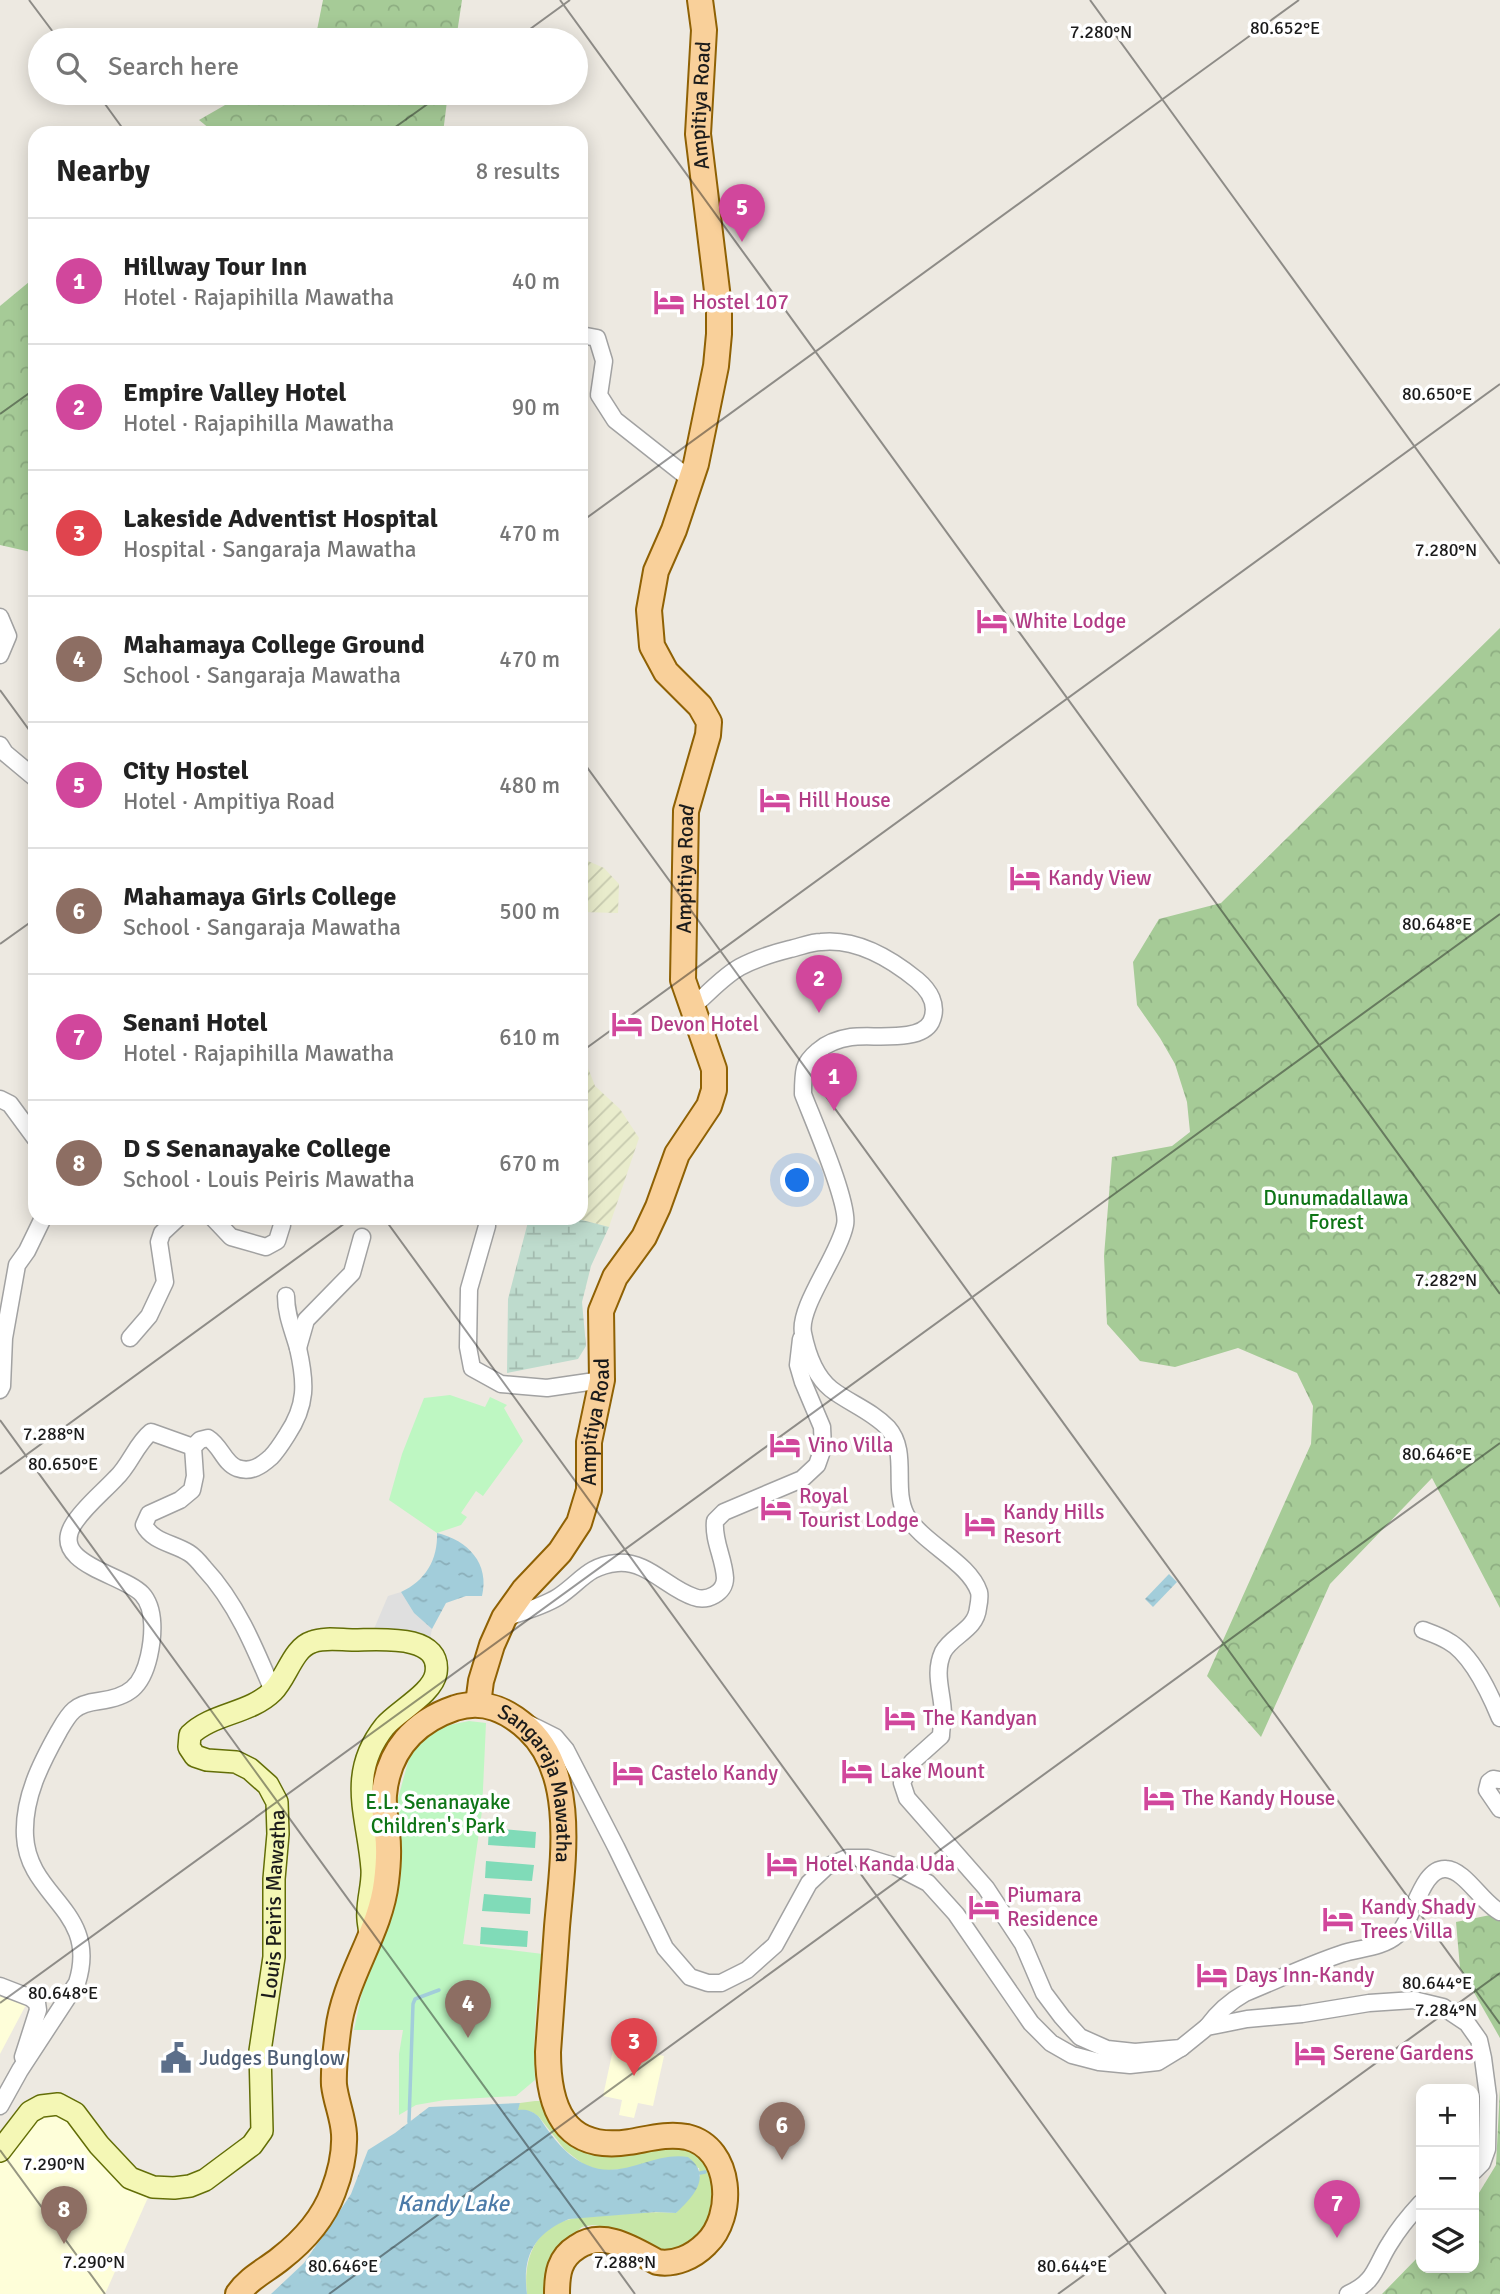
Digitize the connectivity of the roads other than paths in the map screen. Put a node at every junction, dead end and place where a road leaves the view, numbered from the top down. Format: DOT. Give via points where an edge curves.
graph roads {
  1 [pos="700,0"];
  2 [pos="588,336"];
  3 [pos="691,480"];
  4 [pos="0,617"];
  5 [pos="0,655"];
  6 [pos="0,745"];
  7 [pos="28,772"];
  8 [pos="691,1008"];
  9 [pos="0,1098"];
  10 [pos="28,1128"];
  11 [pos="40,1225"];
  12 [pos="171,1225"];
  13 [pos="220,1225"];
  14 [pos="282,1225"];
  15 [pos="487,1225"];
  16 [pos="362,1237"];
  17 [pos="286,1296"];
  18 [pos="802,1330"];
  19 [pos="130,1338"];
  20 [pos="298,1348"];
  21 [pos="602,1380"];
  22 [pos="0,1390"];
  23 [pos="193,1447"];
  24 [pos="504,1618"];
  25 [pos="1423,1630"];
  26 [pos="274,1691"];
  27 [pos="478,1704"];
  28 [pos="1500,1718"];
  29 [pos="518,1720"];
  30 [pos="1500,1780"];
  31 [pos="1500,1809"];
  32 [pos="1500,1912"];
  33 [pos="370,1933"];
  34 [pos="0,1986"];
  35 [pos="1207,2027"];
  36 [pos="1181,2048"];
  37 [pos="20,2070"];
  38 [pos="0,2106"];
  39 [pos="0,2151"];
  40 [pos="1479,2166"];
  41 [pos="1416,2209"];
  42 [pos="238,2294"];
  43 [pos="557,2294"];
  44 [pos="1348,2294"];
  1 -- 3 [label="main road, Ampitiya Road" via="704,30 698,134 719,334 712,393"];
  2 -- 3 [label="street" via="597,338 604,361 598,395 615,420"];
  3 -- 8 [label="main road, Ampitiya Road" via="656,570 649,610 652,646 666,672 700,706 709,722 686,811 683,980"];
  4 -- 5 [label="street" via="8,636"];
  6 -- 7 [label="street"];
  8 -- 18 [label="street" via="741,967 820,942 845,942 887,958 932,998 931,1023 922,1032 840,1039 825,1045 805,1066 803,1094 846,1223 808,1306"];
  8 -- 21 [label="main road, Ampitiya Road" via="714,1069 714,1090 709,1106 677,1154 644,1237 615,1277 601,1311"];
  9 -- 10 [label="street"];
  11 -- 22 [label="street" via="17,1265"];
  12 -- 19 [label="street" via="159,1242 165,1282 149,1317"];
  13 -- 14 [label="street" via="231,1237 266,1247 277,1241"];
  15 -- 21 [label="street" via="469,1289 472,1368 501,1384 547,1388"];
  16 -- 20 [label="street" via="352,1273 306,1320"];
  17 -- 20 [label="street"];
  18 -- 24 [label="street" via="798,1365 822,1427 823,1448 817,1465 802,1479 724,1512 715,1521 725,1581 720,1592 695,1598 641,1567 620,1562 596,1567 558,1597"];
  18 -- 36 [label="street" via="812,1364 830,1387 890,1430 900,1456 899,1490 905,1514 969,1576 979,1594 977,1618 944,1651 937,1673 941,1736 912,1762 902,1783 907,1798 986,1888 1023,1944 1044,1993 1080,2037 1107,2049"];
  20 -- 23 [label="street" via="305,1390 302,1408 274,1454 251,1470 230,1465 208,1438"];
  21 -- 24 [label="main road, Ampitiya Road" via="589,1442 589,1490 579,1522 561,1552"];
  23 -- 26 [label="street" via="192,1490 149,1514 144,1525 148,1533 190,1553 214,1579 249,1635"];
  23 -- 37 [label="street" via="151,1432 74,1523 68,1537 71,1552 85,1563 142,1594 152,1626 143,1674 125,1696 75,1709 40,1764 29,1800 28,1857 74,1923 82,1967"];
  24 -- 27 [label="main road, Ampitiya Road" via="481,1681"];
  25 -- 28 [label="street" via="1451,1642 1463,1653"];
  26 -- 33 [label="main road, Louis Peiris Mawatha" via="299,1651 311,1642 401,1640 419,1644 435,1659 431,1686 384,1727 361,1782 373,1872"];
  26 -- 39 [label="main road, Louis Peiris Mawatha" via="259,1702 198,1726 188,1747 195,1756 236,1762 250,1769 268,1785 277,1802 274,1957 260,2051 262,2131 252,2145 205,2180 174,2188 153,2187 130,2178 75,2113 58,2104 30,2112"];
  27 -- 29 [label="main road, Sangaraja Mawatha" via="504,1710"];
  27 -- 33 [label="main road, Sangaraja Mawatha" via="430,1718 405,1739 391,1761 384,1796 386,1882"];
  29 -- 36 [label="street" via="555,1737 566,1750 665,1948 690,1977 721,1983 747,1970 775,1945 809,1883 826,1867 848,1858 868,1858 928,1883 956,1914 1031,2023 1051,2043 1072,2055 1130,2065 1158,2062"];
  29 -- 43 [label="main road, Sangaraja Mawatha" via="540,1740 560,1791 564,1851 548,2052 552,2098 577,2135 595,2141 607,2144 671,2135 696,2140 715,2158 724,2184 725,2206 719,2226 694,2253 665,2264 616,2242 587,2241 564,2256 557,2274"];
  30 -- 31 [label="street" via="1489,1782 1487,1790"];
  32 -- 35 [label="street" via="1455,1871 1443,1868 1432,1872 1407,1923 1396,1935 1245,1993 1219,2011"];
  33 -- 42 [label="main road, Sangaraja Mawatha" via="338,2028 334,2085 344,2135 342,2164 333,2192 312,2228"];
  34 -- 37 [label="street" via="37,2003"];
  35 -- 36 [label="street"];
  35 -- 40 [label="street" via="1370,2003 1414,2000 1443,2007 1467,2024 1479,2040 1488,2096 1488,2149"];
  37 -- 38 [label="street"];
  41 -- 44 [label="street" via="1387,2247 1374,2276"];
}
